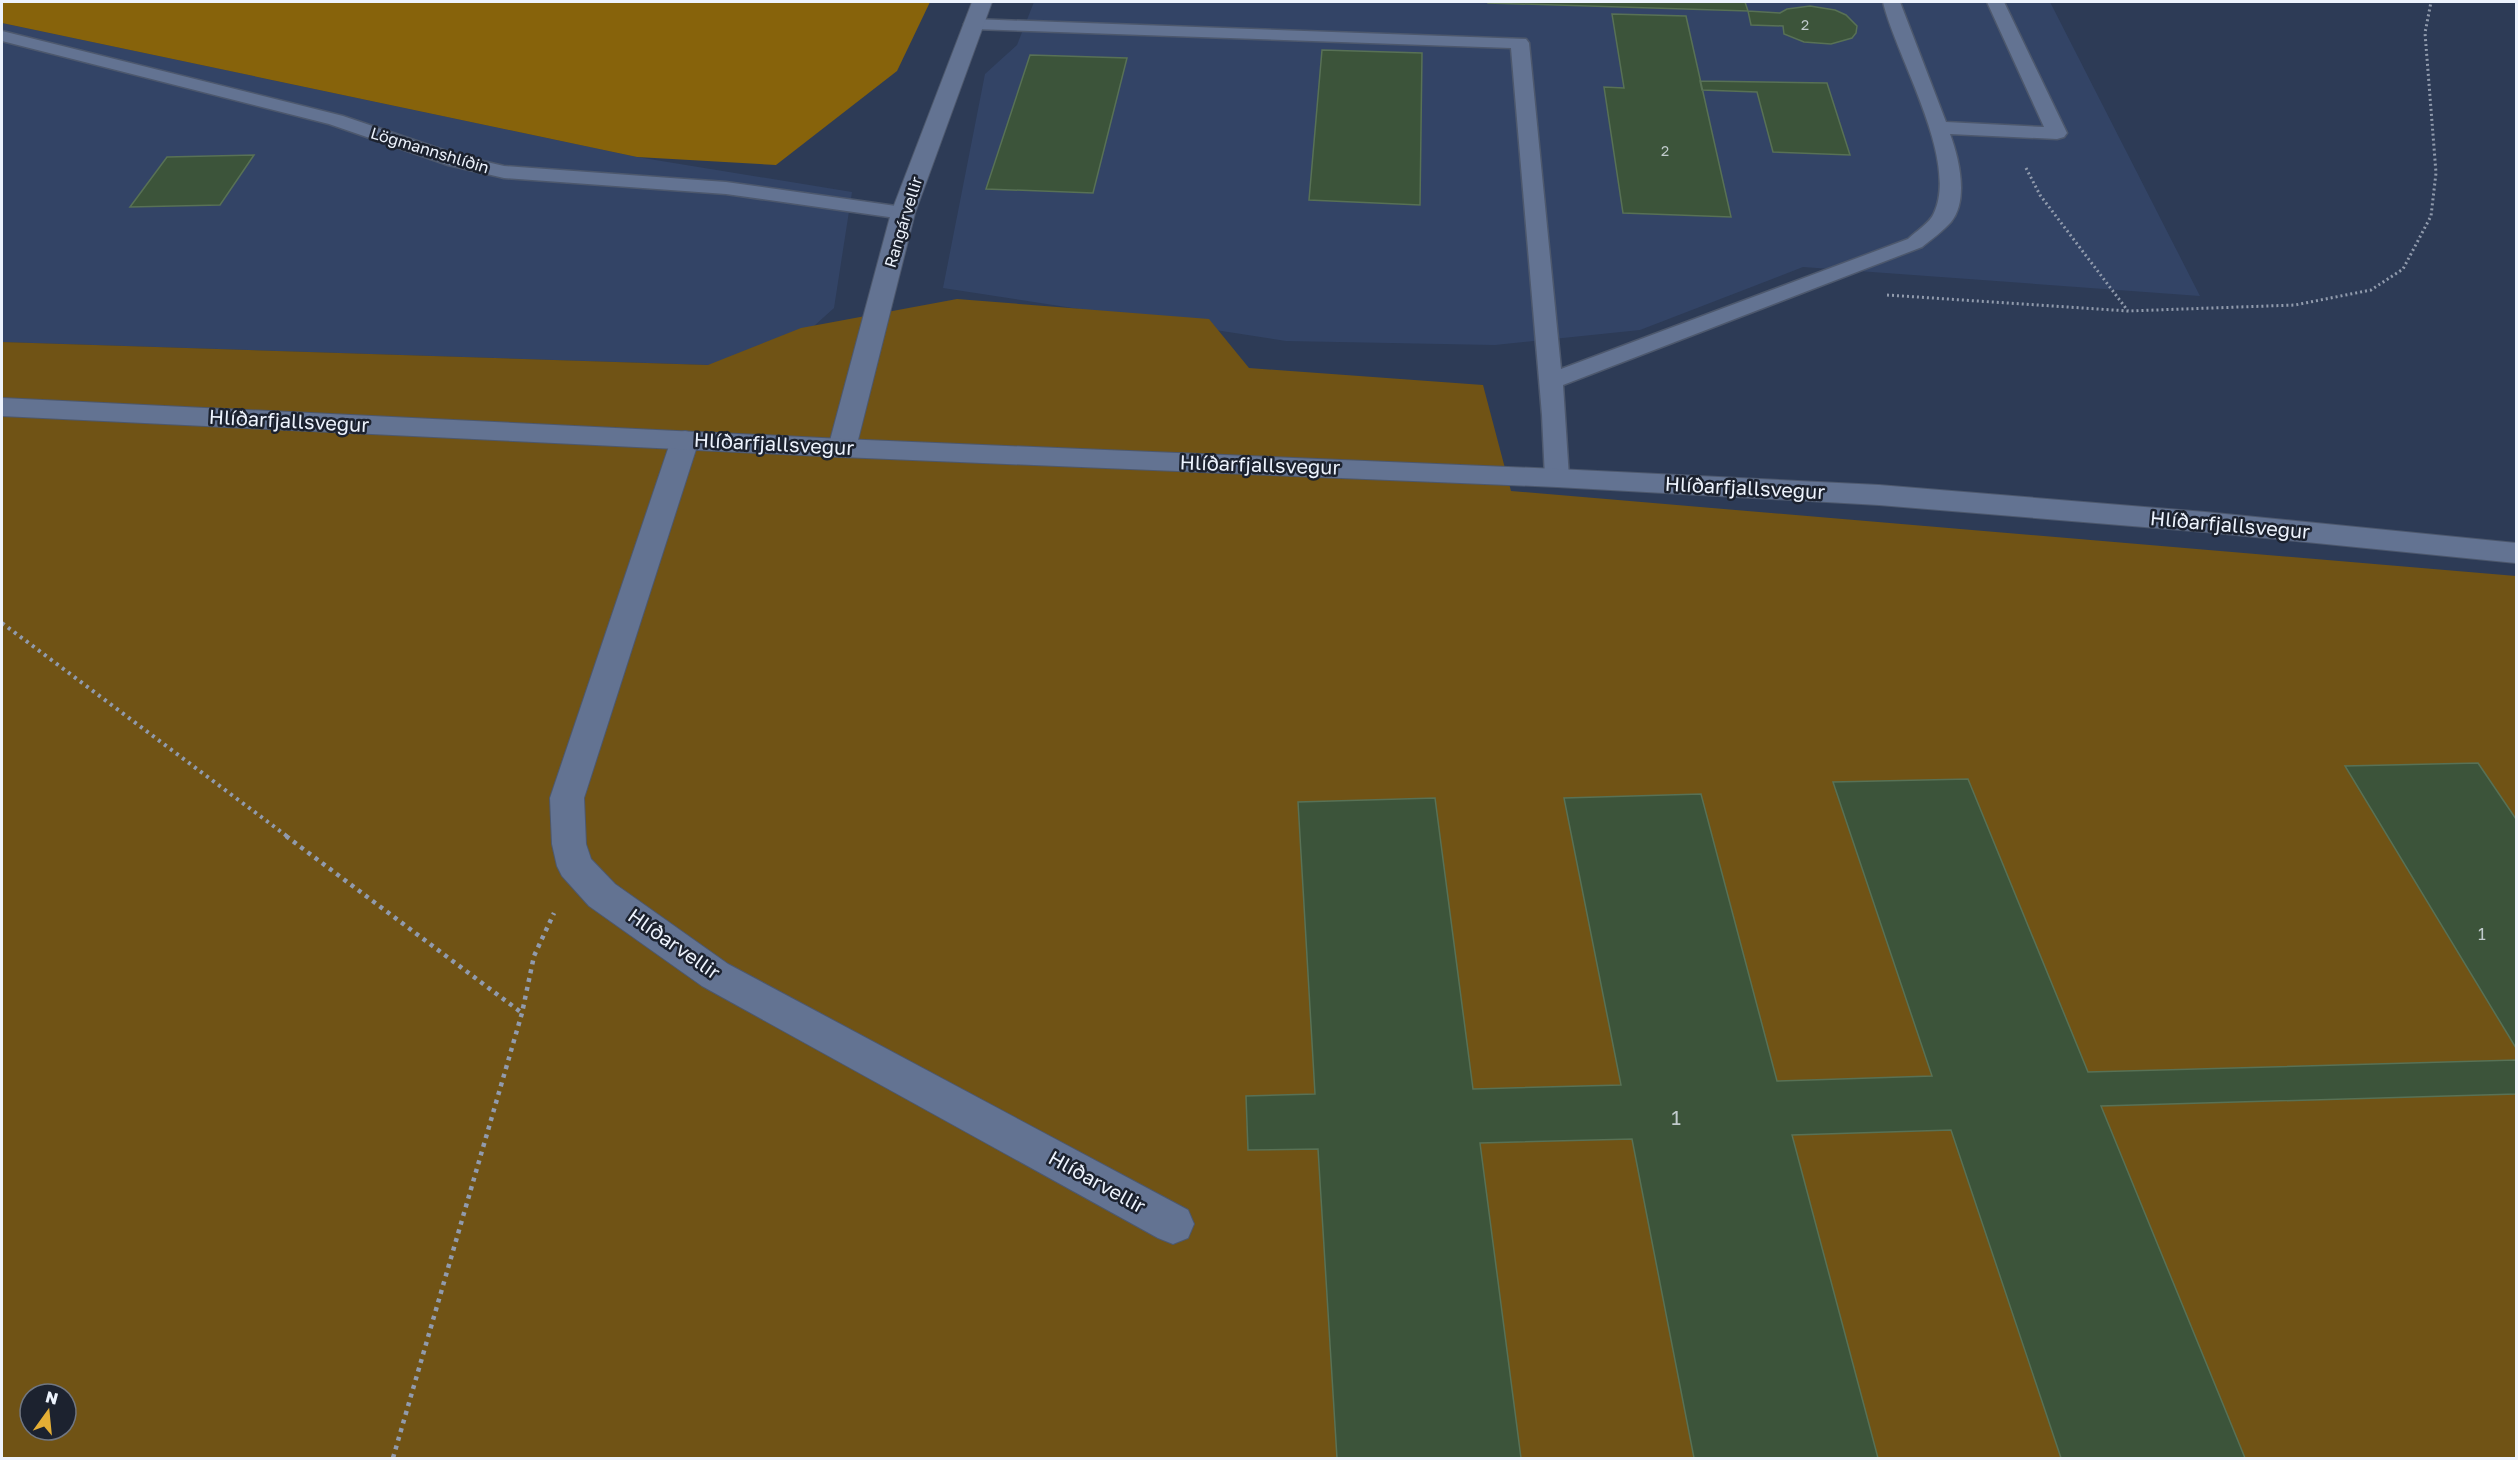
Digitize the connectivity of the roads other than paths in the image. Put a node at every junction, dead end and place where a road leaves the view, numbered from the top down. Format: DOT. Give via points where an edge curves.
graph roads {
  1 [pos="982,2"];
  2 [pos="1892,2"];
  3 [pos="1996,2"];
  4 [pos="974,24"];
  5 [pos="2,36"];
  6 [pos="1939,128"];
  7 [pos="903,213"];
  8 [pos="1551,381"];
  9 [pos="2,407"];
  10 [pos="685,440"];
  11 [pos="842,448"];
  12 [pos="1557,478"];
  13 [pos="2517,553"];
  14 [pos="1173,1224"];
  1 -- 4 [label="main road, Rangárvellir"];
  2 -- 6 [label="lane"];
  3 -- 6 [label="lane" via="2057,132"];
  4 -- 7 [label="main road, Rangárvellir"];
  4 -- 8 [label="lane" via="1520,43"];
  5 -- 7 [label="lane, Lögmannshlíðin" via="336,120 455,160 504,172 726,188"];
  6 -- 8 [label="lane" via="1948,155 1952,193 1943,219 1915,243"];
  7 -- 11 [label="main road, Rangárvellir"];
  8 -- 12 [label="lane"];
  9 -- 10 [label="main road, Hlíðarfjallsvegur"];
  10 -- 11 [label="main road, Hlíðarfjallsvegur"];
  10 -- 14 [label="main road, Hlíðarvellir" via="567,798 568,844 575,866 602,895 715,975"];
  11 -- 12 [label="main road, Hlíðarfjallsvegur"];
  12 -- 13 [label="main road, Hlíðarfjallsvegur" via="1891,496"];
}
